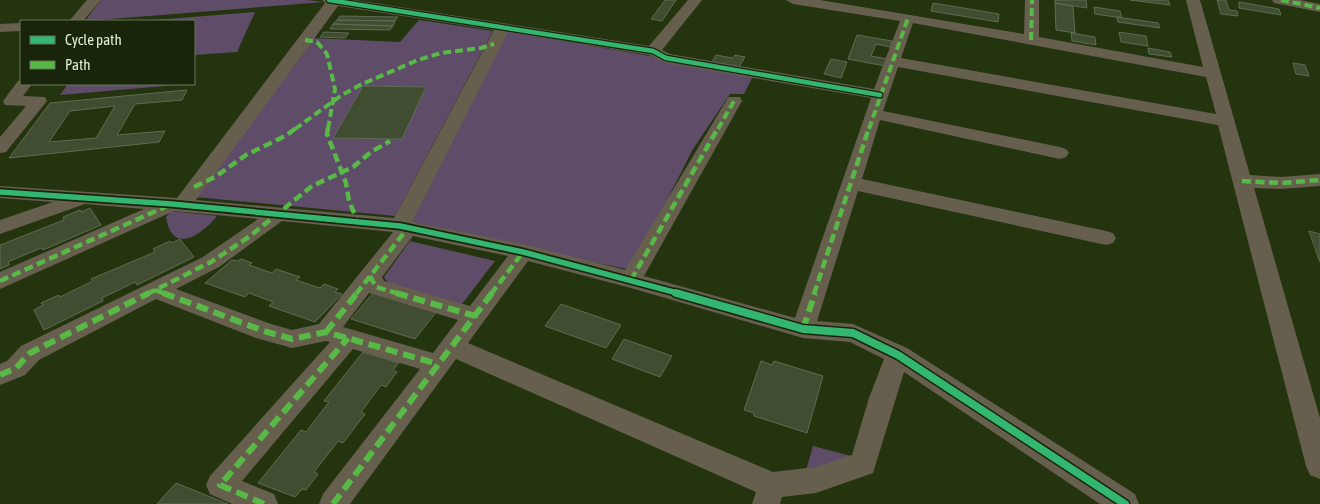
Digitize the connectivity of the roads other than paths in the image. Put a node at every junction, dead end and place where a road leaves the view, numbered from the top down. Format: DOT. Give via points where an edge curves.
graph roads {
  1 [pos="94,0"];
  2 [pos="331,0"];
  3 [pos="695,0"];
  4 [pos="793,0"];
  5 [pos="1032,0"];
  6 [pos="1193,0"];
  7 [pos="1280,0"];
  8 [pos="1320,8"];
  9 [pos="908,18"];
  10 [pos="77,20"];
  11 [pos="20,27"];
  12 [pos="502,27"];
  13 [pos="0,28"];
  14 [pos="1031,40"];
  15 [pos="652,51"];
  16 [pos="893,60"];
  17 [pos="1212,73"];
  18 [pos="23,85"];
  19 [pos="880,95"];
  20 [pos="734,101"];
  21 [pos="874,114"];
  22 [pos="1225,120"];
  23 [pos="0,148"];
  24 [pos="1060,153"];
  25 [pos="1320,180"];
  26 [pos="1242,181"];
  27 [pos="851,183"];
  28 [pos="0,192"];
  29 [pos="87,198"];
  30 [pos="177,204"];
  31 [pos="279,214"];
  32 [pos="0,227"];
  33 [pos="404,227"];
  34 [pos="1106,238"];
  35 [pos="523,252"];
  36 [pos="370,276"];
  37 [pos="0,280"];
  38 [pos="631,280"];
  39 [pos="155,290"];
  40 [pos="475,316"];
  41 [pos="804,329"];
  42 [pos="337,335"];
  43 [pos="445,355"];
  44 [pos="898,355"];
  45 [pos="0,375"];
  46 [pos="1320,466"];
  47 [pos="769,495"];
  48 [pos="264,504"];
  49 [pos="333,504"];
  50 [pos="1125,504"];
  1 -- 10 [label="street"];
  2 -- 12 [label="street"];
  2 -- 30 [label="street"];
  3 -- 15 [label="street"];
  4 -- 9 [label="street"];
  5 -- 14 [label="street"];
  6 -- 17 [label="street"];
  7 -- 8 [label="street"];
  9 -- 14 [label="street"];
  9 -- 16 [label="street"];
  11 -- 13 [label="street"];
  12 -- 15 [label="street"];
  12 -- 33 [label="street"];
  14 -- 17 [label="street"];
  15 -- 19 [label="street" via="666,58"];
  16 -- 19 [label="street"];
  16 -- 22 [label="street"];
  17 -- 22 [label="street"];
  18 -- 23 [label="street" via="11,101 39,100"];
  19 -- 21 [label="street"];
  20 -- 38 [label="street"];
  21 -- 24 [label="street"];
  21 -- 27 [label="street"];
  22 -- 26 [label="street"];
  25 -- 26 [label="street"];
  26 -- 46 [label="street"];
  27 -- 34 [label="street"];
  27 -- 41 [label="street"];
  28 -- 29 [label="street"];
  29 -- 30 [label="street"];
  29 -- 32 [label="street"];
  30 -- 31 [label="street"];
  30 -- 37 [label="street"];
  31 -- 33 [label="street"];
  31 -- 39 [label="street" via="211,262"];
  33 -- 35 [label="street"];
  33 -- 36 [label="street"];
  35 -- 38 [label="street"];
  35 -- 40 [label="street"];
  36 -- 40 [label="street" via="376,287"];
  36 -- 42 [label="street"];
  38 -- 41 [label="street"];
  39 -- 42 [label="street" via="292,339"];
  39 -- 45 [label="street" via="30,353 16,368"];
  40 -- 43 [label="street"];
  41 -- 44 [label="street" via="853,333"];
  42 -- 43 [label="street"];
  42 -- 48 [label="street" via="220,486"];
  43 -- 47 [label="street"];
  43 -- 49 [label="street"];
  44 -- 47 [label="street" via="863,464"];
  44 -- 50 [label="street"];
}
